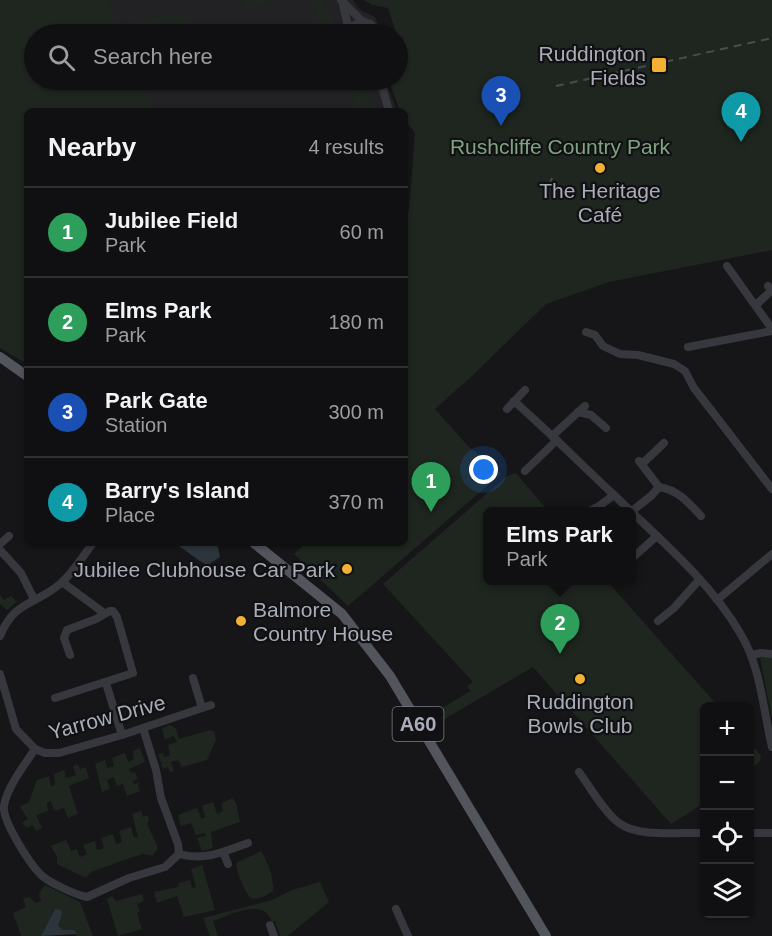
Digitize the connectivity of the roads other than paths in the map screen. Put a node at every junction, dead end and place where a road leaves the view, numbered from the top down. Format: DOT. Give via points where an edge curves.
graph roads {
  1 [pos="342,2"];
  2 [pos="362,21"];
  3 [pos="346,24"];
  4 [pos="355,24"];
  5 [pos="371,24"];
  6 [pos="383,90"];
  7 [pos="388,108"];
  8 [pos="727,267"];
  9 [pos="768,286"];
  10 [pos="756,305"];
  11 [pos="772,330"];
  12 [pos="586,332"];
  13 [pos="688,347"];
  14 [pos="0,357"];
  15 [pos="24,374"];
  16 [pos="525,390"];
  17 [pos="514,401"];
  18 [pos="507,409"];
  19 [pos="606,428"];
  20 [pos="554,438"];
  21 [pos="664,442"];
  22 [pos="642,465"];
  23 [pos="525,471"];
  24 [pos="638,475"];
  25 [pos="659,487"];
  26 [pos="772,489"];
  27 [pos="614,495"];
  28 [pos="692,506"];
  29 [pos="599,507"];
  30 [pos="628,507"];
  31 [pos="636,508"];
  32 [pos="686,514"];
  33 [pos="636,515"];
  34 [pos="701,516"];
  35 [pos="9,536"];
  36 [pos="657,536"];
  37 [pos="0,544"];
  38 [pos="91,546"];
  39 [pos="258,546"];
  40 [pos="0,550"];
  41 [pos="636,554"];
  42 [pos="772,554"];
  43 [pos="699,580"];
  44 [pos="62,582"];
  45 [pos="34,599"];
  46 [pos="717,600"];
  47 [pos="104,613"];
  48 [pos="658,621"];
  49 [pos="0,636"];
  50 [pos="772,654"];
  51 [pos="751,655"];
  52 [pos="70,656"];
  53 [pos="0,674"];
  54 [pos="193,678"];
  55 [pos="106,683"];
  56 [pos="55,698"];
  57 [pos="211,705"];
  58 [pos="202,708"];
  59 [pos="770,726"];
  60 [pos="143,728"];
  61 [pos="122,735"];
  62 [pos="772,747"];
  63 [pos="35,749"];
  64 [pos="578,772"];
  65 [pos="700,832"];
  66 [pos="754,833"];
  67 [pos="772,833"];
  68 [pos="248,843"];
  69 [pos="223,852"];
  70 [pos="179,854"];
  71 [pos="228,864"];
  72 [pos="396,909"];
  73 [pos="270,925"];
  74 [pos="274,936"];
  75 [pos="408,936"];
  76 [pos="546,936"];
  1 -- 2 [label="street"];
  1 -- 3 [label="street"];
  2 -- 4 [label="street"];
  2 -- 5 [label="street"];
  6 -- 7 [label="street"];
  8 -- 10 [label="street"];
  9 -- 10 [label="street" via="770,294"];
  10 -- 11 [label="street"];
  11 -- 13 [label="street"];
  12 -- 26 [label="street" via="620,354 668,361 685,371"];
  14 -- 15 [label="main road"];
  16 -- 17 [label="street"];
  17 -- 18 [label="street"];
  17 -- 20 [label="street"];
  19 -- 20 [label="street" via="581,409"];
  20 -- 23 [label="street"];
  20 -- 27 [label="street"];
  21 -- 22 [label="street"];
  22 -- 24 [label="street"];
  22 -- 25 [label="street"];
  25 -- 28 [label="street" via="671,489"];
  25 -- 31 [label="street"];
  27 -- 29 [label="street"];
  27 -- 30 [label="street"];
  28 -- 32 [label="street"];
  28 -- 34 [label="street"];
  33 -- 36 [label="street"];
  35 -- 37 [label="street"];
  36 -- 41 [label="street"];
  36 -- 43 [label="street"];
  38 -- 44 [label="street"];
  39 -- 76 [label="main road, A60" via="336,609 360,635 390,676"];
  40 -- 45 [label="street" via="21,573"];
  42 -- 46 [label="street"];
  43 -- 46 [label="street"];
  43 -- 48 [label="street"];
  44 -- 45 [label="street"];
  44 -- 47 [label="street"];
  45 -- 49 [label="street" via="13,613"];
  46 -- 51 [label="street"];
  47 -- 52 [label="street" via="67,630 64,638"];
  47 -- 55 [label="street" via="116,614 133,670 131,675"];
  50 -- 51 [label="street"];
  51 -- 59 [label="street"];
  53 -- 63 [label="street, Yarrow Drive" via="8,720"];
  54 -- 58 [label="street"];
  55 -- 56 [label="street"];
  55 -- 61 [label="street"];
  57 -- 58 [label="street, Yarrow Drive"];
  58 -- 60 [label="street, Yarrow Drive"];
  59 -- 62 [label="street"];
  60 -- 61 [label="street, Yarrow Drive"];
  60 -- 70 [label="street"];
  61 -- 63 [label="street, Yarrow Drive" via="59,753"];
  63 -- 70 [label="street" via="4,807 6,820 41,874 87,897 165,867"];
  64 -- 65 [label="street" via="614,819 628,829"];
  66 -- 67 [label="street"];
  68 -- 69 [label="street"];
  69 -- 70 [label="street" via="204,857"];
  69 -- 71 [label="street"];
  72 -- 75 [label="street"];
  73 -- 74 [label="street"];
}
